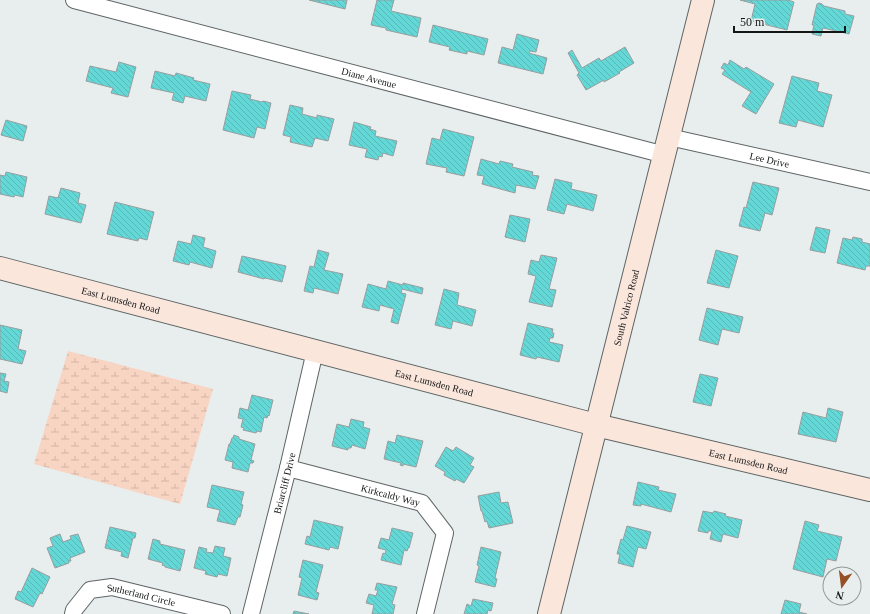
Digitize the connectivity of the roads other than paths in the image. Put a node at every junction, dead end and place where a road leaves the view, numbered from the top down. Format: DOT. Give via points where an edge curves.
graph roads {
  1 [pos="74,0"];
  2 [pos="703,0"];
  3 [pos="667,146"];
  4 [pos="870,182"];
  5 [pos="0,268"];
  6 [pos="315,351"];
  7 [pos="596,425"];
  8 [pos="288,468"];
  9 [pos="870,490"];
  10 [pos="73,614"];
  11 [pos="222,614"];
  12 [pos="251,614"];
  13 [pos="425,614"];
  14 [pos="549,614"];
  1 -- 3 [label="street, Diane Avenue"];
  2 -- 3 [label="street, South Valrico Road"];
  3 -- 4 [label="street, Lee Drive"];
  3 -- 7 [label="street, South Valrico Road"];
  5 -- 6 [label="street, East Lumsden Road"];
  6 -- 7 [label="street, East Lumsden Road"];
  6 -- 8 [label="street, Briarcliff Drive"];
  7 -- 9 [label="street, East Lumsden Road"];
  7 -- 14 [label="street, South Valrico Road"];
  8 -- 12 [label="street, Briarcliff Drive"];
  8 -- 13 [label="street, Kirkcaldy Way" via="422,502 445,533"];
  10 -- 11 [label="street, Sutherland Circle" via="90,590 112,587"];
}
